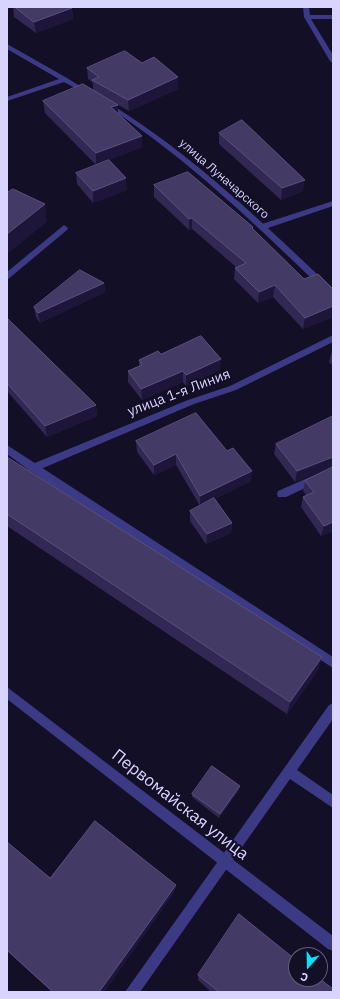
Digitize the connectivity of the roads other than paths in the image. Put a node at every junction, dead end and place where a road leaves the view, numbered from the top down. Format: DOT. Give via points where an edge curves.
graph roads {
  1 [pos="306,7"];
  2 [pos="307,17"];
  3 [pos="333,17"];
  4 [pos="7,46"];
  5 [pos="333,61"];
  6 [pos="64,80"];
  7 [pos="7,99"];
  8 [pos="333,203"];
  9 [pos="64,228"];
  10 [pos="262,228"];
  11 [pos="7,277"];
  12 [pos="333,294"];
  13 [pos="333,338"];
  14 [pos="7,449"];
  15 [pos="33,468"];
  16 [pos="333,471"];
  17 [pos="282,494"];
  18 [pos="333,663"];
  19 [pos="7,692"];
  20 [pos="333,709"];
  21 [pos="289,770"];
  22 [pos="333,802"];
  23 [pos="224,861"];
  24 [pos="333,944"];
  25 [pos="132,992"];
  1 -- 2 [label="street"];
  2 -- 3 [label="street"];
  2 -- 5 [label="street"];
  4 -- 6 [label="street, улица Луначарского"];
  6 -- 7 [label="street"];
  6 -- 10 [label="street, улица Луначарского" via="131,118 186,159"];
  8 -- 10 [label="street"];
  9 -- 11 [label="street"];
  10 -- 12 [label="street, улица Луначарского"];
  13 -- 15 [label="street, улица 1-я Линия" via="233,388 191,402"];
  14 -- 15 [label="street"];
  15 -- 18 [label="street"];
  16 -- 17 [label="street"];
  19 -- 23 [label="street, Первомайская улица"];
  20 -- 21 [label="street"];
  21 -- 22 [label="street"];
  21 -- 23 [label="street"];
  23 -- 24 [label="street, Первомайская улица"];
  23 -- 25 [label="street"];
}
